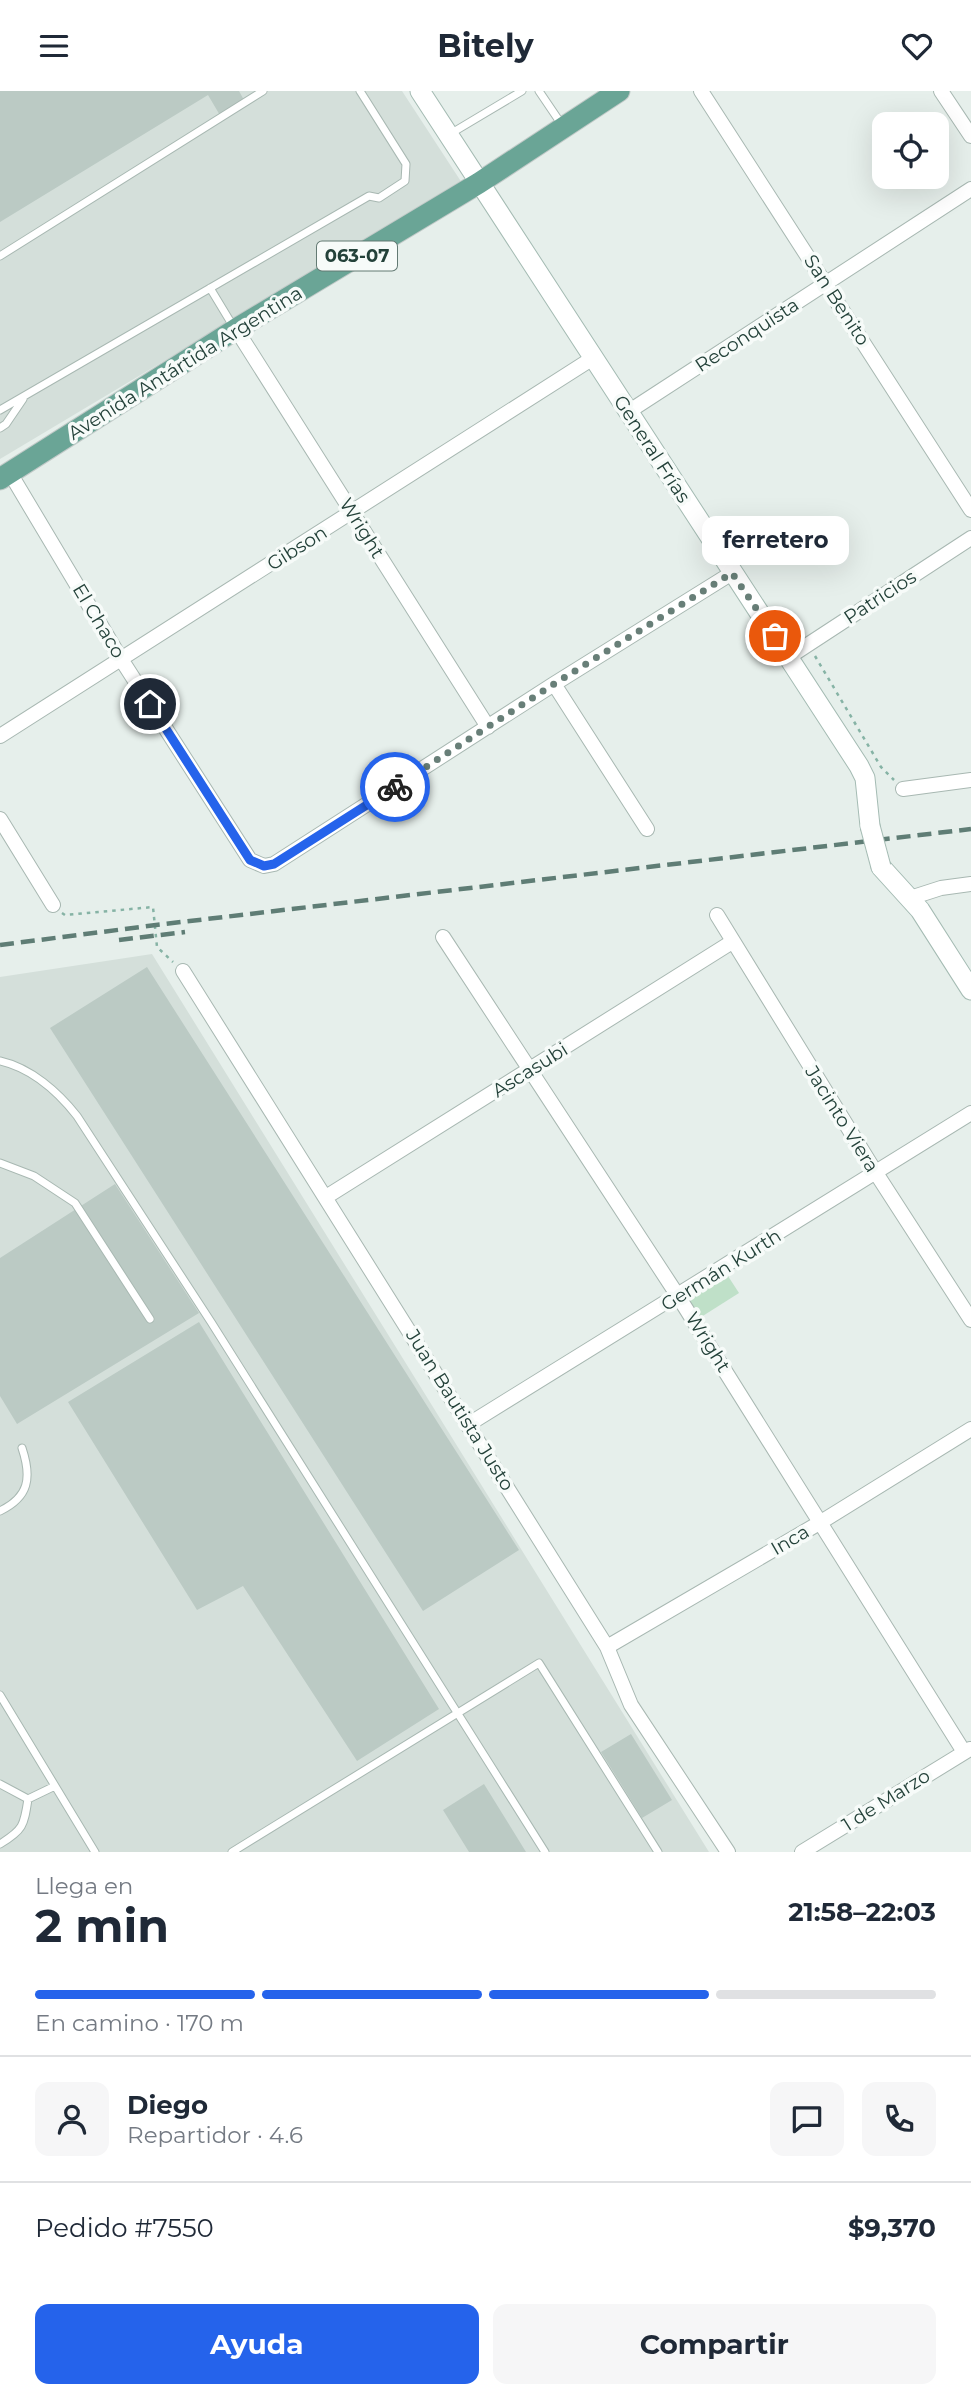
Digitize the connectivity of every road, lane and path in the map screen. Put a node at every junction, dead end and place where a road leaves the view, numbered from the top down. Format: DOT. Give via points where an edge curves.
graph roads {
  1 [pos="263,91"];
  2 [pos="360,91"];
  3 [pos="420,91"];
  4 [pos="522,91"];
  5 [pos="539,91"];
  6 [pos="701,91"];
  7 [pos="941,91"];
  8 [pos="606,95"];
  9 [pos="563,127"];
  10 [pos="449,134"];
  11 [pos="971,136"];
  12 [pos="479,183"];
  13 [pos="971,189"];
  14 [pos="0,255"];
  15 [pos="826,283"];
  16 [pos="210,288"];
  17 [pos="236,329"];
  18 [pos="593,358"];
  19 [pos="25,395"];
  20 [pos="0,409"];
  21 [pos="628,412"];
  22 [pos="0,428"];
  23 [pos="5,476"];
  24 [pos="971,510"];
  25 [pos="353,513"];
  26 [pos="971,538"];
  27 [pos="732,573"];
  28 [pos="808,645"];
  29 [pos="789,657"];
  30 [pos="121,659"];
  31 [pos="554,684"];
  32 [pos="488,727"];
  33 [pos="0,736"];
  34 [pos="971,780"];
  35 [pos="903,789"];
  36 [pos="0,819"];
  37 [pos="647,829"];
  38 [pos="971,884"];
  39 [pos="910,898"];
  40 [pos="52,905"];
  41 [pos="717,915"];
  42 [pos="443,937"];
  43 [pos="732,942"];
  44 [pos="183,971"];
  45 [pos="971,990"];
  46 [pos="0,1061"];
  47 [pos="531,1070"];
  48 [pos="971,1113"];
  49 [pos="0,1163"];
  50 [pos="876,1173"];
  51 [pos="326,1196"];
  52 [pos="678,1296"];
  53 [pos="150,1319"];
  54 [pos="971,1320"];
  55 [pos="469,1424"];
  56 [pos="971,1429"];
  57 [pos="22,1448"];
  58 [pos="0,1511"];
  59 [pos="821,1522"];
  60 [pos="607,1647"];
  61 [pos="0,1695"];
  62 [pos="460,1713"];
  63 [pos="968,1750"];
  64 [pos="0,1784"];
  65 [pos="55,1786"];
  66 [pos="28,1799"];
  67 [pos="0,1844"];
  68 [pos="95,1852"];
  69 [pos="232,1852"];
  70 [pos="545,1852"];
  71 [pos="657,1852"];
  72 [pos="728,1852"];
  73 [pos="802,1852"];
  1 -- 14 [label="lane"];
  2 -- 16 [label="lane" via="406,164 405,181 379,198 369,196"];
  3 -- 10 [label="main road, General Frías"];
  4 -- 10 [label="lane"];
  5 -- 9 [label="lane"];
  6 -- 15 [label="street, San Benito"];
  7 -- 11 [label="street"];
  8 -- 9 [label="main road, Avenida Antártida Argentina / 063-07"];
  9 -- 12 [label="main road, Avenida Antártida Argentina / 063-07"];
  10 -- 12 [label="main road, General Frías"];
  12 -- 17 [label="main road, Avenida Antártida Argentina / 063-07"];
  12 -- 18 [label="main road, General Frías"];
  13 -- 15 [label="street, Reconquista"];
  15 -- 21 [label="street, Reconquista"];
  15 -- 24 [label="street, San Benito"];
  16 -- 17 [label="lane"];
  16 -- 19 [label="lane"];
  17 -- 23 [label="main road, Avenida Antártida Argentina / 063-07"];
  17 -- 25 [label="street, Wright"];
  18 -- 21 [label="main road, General Frías"];
  18 -- 25 [label="street, Gibson"];
  19 -- 20 [label="lane"];
  19 -- 22 [label="lane"];
  21 -- 27 [label="main road, General Frías"];
  23 -- 30 [label="street, El Chaco"];
  25 -- 30 [label="street, Gibson"];
  25 -- 32 [label="street, Wright"];
  26 -- 28 [label="street, Patricios"];
  27 -- 29 [label="main road, General Frías"];
  27 -- 31 [label="street"];
  28 -- 29 [label="street, Patricios"];
  28 -- 35 [label="path" via="881,767"];
  29 -- 39 [label="main road, General Frías, bridge" via="859,766 881,867"];
  30 -- 32 [label="street, El Chaco" via="250,860 264,866 274,864"];
  30 -- 33 [label="street, Gibson"];
  31 -- 32 [label="street"];
  31 -- 37 [label="street"];
  34 -- 35 [label="street"];
  36 -- 40 [label="street"];
  38 -- 39 [label="street"];
  39 -- 45 [label="main road, General Frías"];
  40 -- 44 [label="path" via="65,915 153,907 157,947"];
  41 -- 43 [label="street, Jacinto Viera"];
  42 -- 47 [label="street, Wright"];
  43 -- 47 [label="street, Ascasubi"];
  43 -- 50 [label="street, Jacinto Viera"];
  44 -- 51 [label="street, Juan Bautista Justo"];
  46 -- 62 [label="lane" via="60,1095 77,1116"];
  47 -- 51 [label="street, Ascasubi"];
  47 -- 52 [label="street, Wright"];
  48 -- 50 [label="street, Germán Kurth"];
  49 -- 53 [label="lane" via="34,1176 75,1203"];
  50 -- 52 [label="street, Germán Kurth"];
  50 -- 54 [label="street, Jacinto Viera"];
  51 -- 55 [label="street, Juan Bautista Justo"];
  52 -- 55 [label="street, Germán Kurth"];
  52 -- 59 [label="street, Wright"];
  55 -- 60 [label="street, Juan Bautista Justo"];
  56 -- 59 [label="street, Inca"];
  57 -- 58 [label="lane" via="27,1464 24,1490 20,1499"];
  59 -- 60 [label="street, Inca"];
  59 -- 63 [label="street, Wright"];
  60 -- 72 [label="street, Juan Bautista Justo" via="631,1705"];
  61 -- 65 [label="lane"];
  62 -- 69 [label="lane"];
  62 -- 70 [label="lane"];
  62 -- 71 [label="lane" via="540,1663"];
  63 -- 73 [label="street, 1 de Marzo"];
  64 -- 66 [label="lane"];
  65 -- 66 [label="lane"];
  65 -- 68 [label="lane"];
  66 -- 67 [label="lane" via="19,1833"];
}
